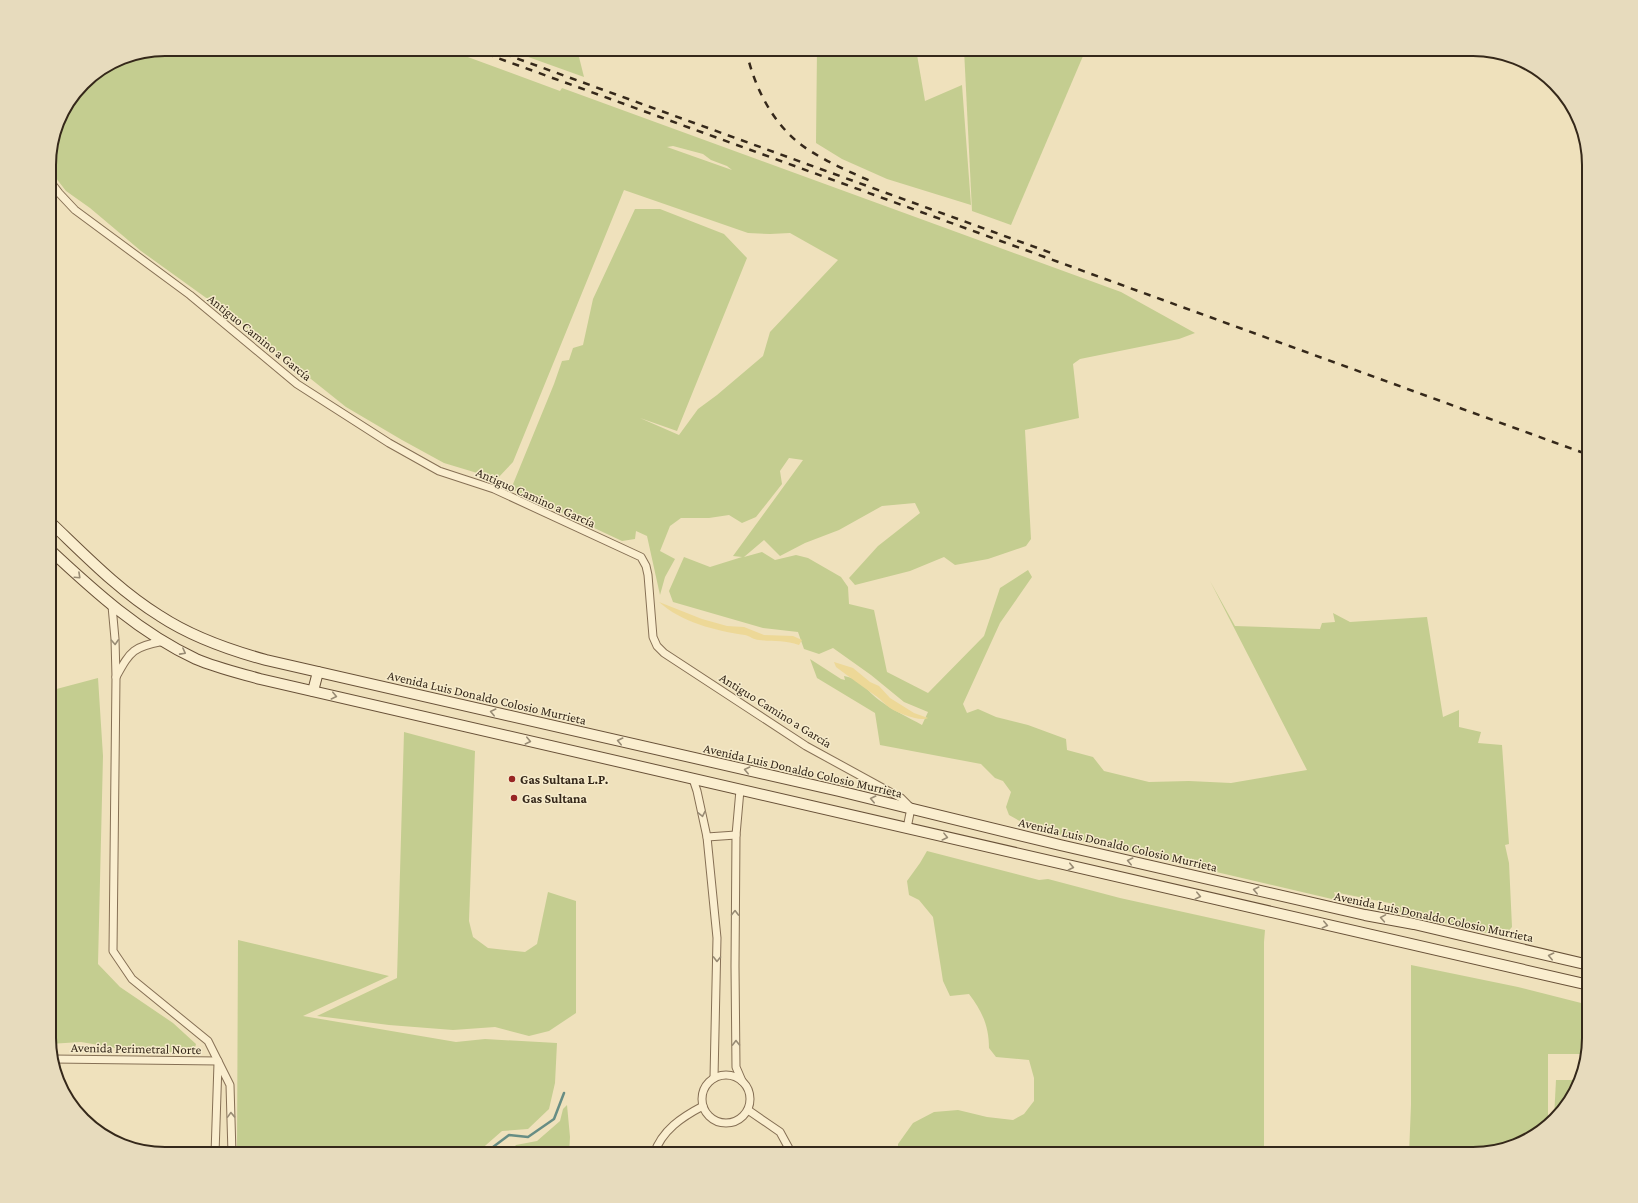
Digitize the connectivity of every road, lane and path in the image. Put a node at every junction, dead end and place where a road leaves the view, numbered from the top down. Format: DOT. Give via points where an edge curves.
graph roads {
  1 [pos="56,188"];
  2 [pos="56,528"];
  3 [pos="56,555"];
  4 [pos="112,606"];
  5 [pos="164,642"];
  6 [pos="318,672"];
  7 [pos="116,677"];
  8 [pos="313,691"];
  9 [pos="693,779"];
  10 [pos="740,790"];
  11 [pos="911,808"];
  12 [pos="907,828"];
  13 [pos="736,835"];
  14 [pos="707,837"];
  15 [pos="1582,963"];
  16 [pos="1582,983"];
  17 [pos="58,1059"];
  18 [pos="218,1061"];
  19 [pos="714,1078"];
  20 [pos="742,1081"];
  21 [pos="703,1106"];
  22 [pos="748,1110"];
  23 [pos="215,1147"];
  24 [pos="232,1147"];
  25 [pos="656,1147"];
  26 [pos="788,1147"];
  1 -- 11 [label="street, Antiguo Camino a García" via="75,210 190,295 297,384 389,443 434,469 494,489 641,557 648,575 653,637 664,653 806,746 901,798"];
  2 -- 6 [label="main road, Avenida Luis Donaldo Colosio Murrieta" via="112,581 145,607 170,622 230,650"];
  3 -- 4 [label="main road, one-way"];
  4 -- 5 [label="main road"];
  4 -- 7 [label="street, one-way"];
  5 -- 7 [label="street" via="137,648 128,656"];
  5 -- 8 [label="main road, one-way" via="222,669"];
  6 -- 8 [label="main road"];
  11 -- 6 [label="main road, Avenida Luis Donaldo Colosio Murrieta, one-way"];
  7 -- 18 [label="street" via="113,950 132,979 208,1041"];
  8 -- 9 [label="main road, one-way"];
  9 -- 10 [label="main road"];
  9 -- 14 [label="street, one-way"];
  10 -- 12 [label="main road"];
  10 -- 13 [label="street"];
  11 -- 12 [label="street"];
  15 -- 11 [label="main road, Avenida Luis Donaldo Colosio Murrieta, one-way" via="1060,845"];
  12 -- 16 [label="main road, one-way"];
  13 -- 14 [label="street"];
  20 -- 13 [label="street, one-way" via="736,1067"];
  14 -- 19 [label="street, one-way" via="717,938"];
  17 -- 18 [label="street, Avenida Perimetral Norte"];
  18 -- 23 [label="street"];
  24 -- 18 [label="street, one-way" via="230,1085"];
  19 -- 20 [label="street" via="728,1075"];
  19 -- 21 [label="street" via="703,1090"];
  20 -- 22 [label="street" via="750,1094"];
  21 -- 22 [label="street" via="713,1119 724,1123 736,1121"];
  21 -- 25 [label="street" via="674,1124"];
  22 -- 26 [label="street" via="780,1132"];
}
